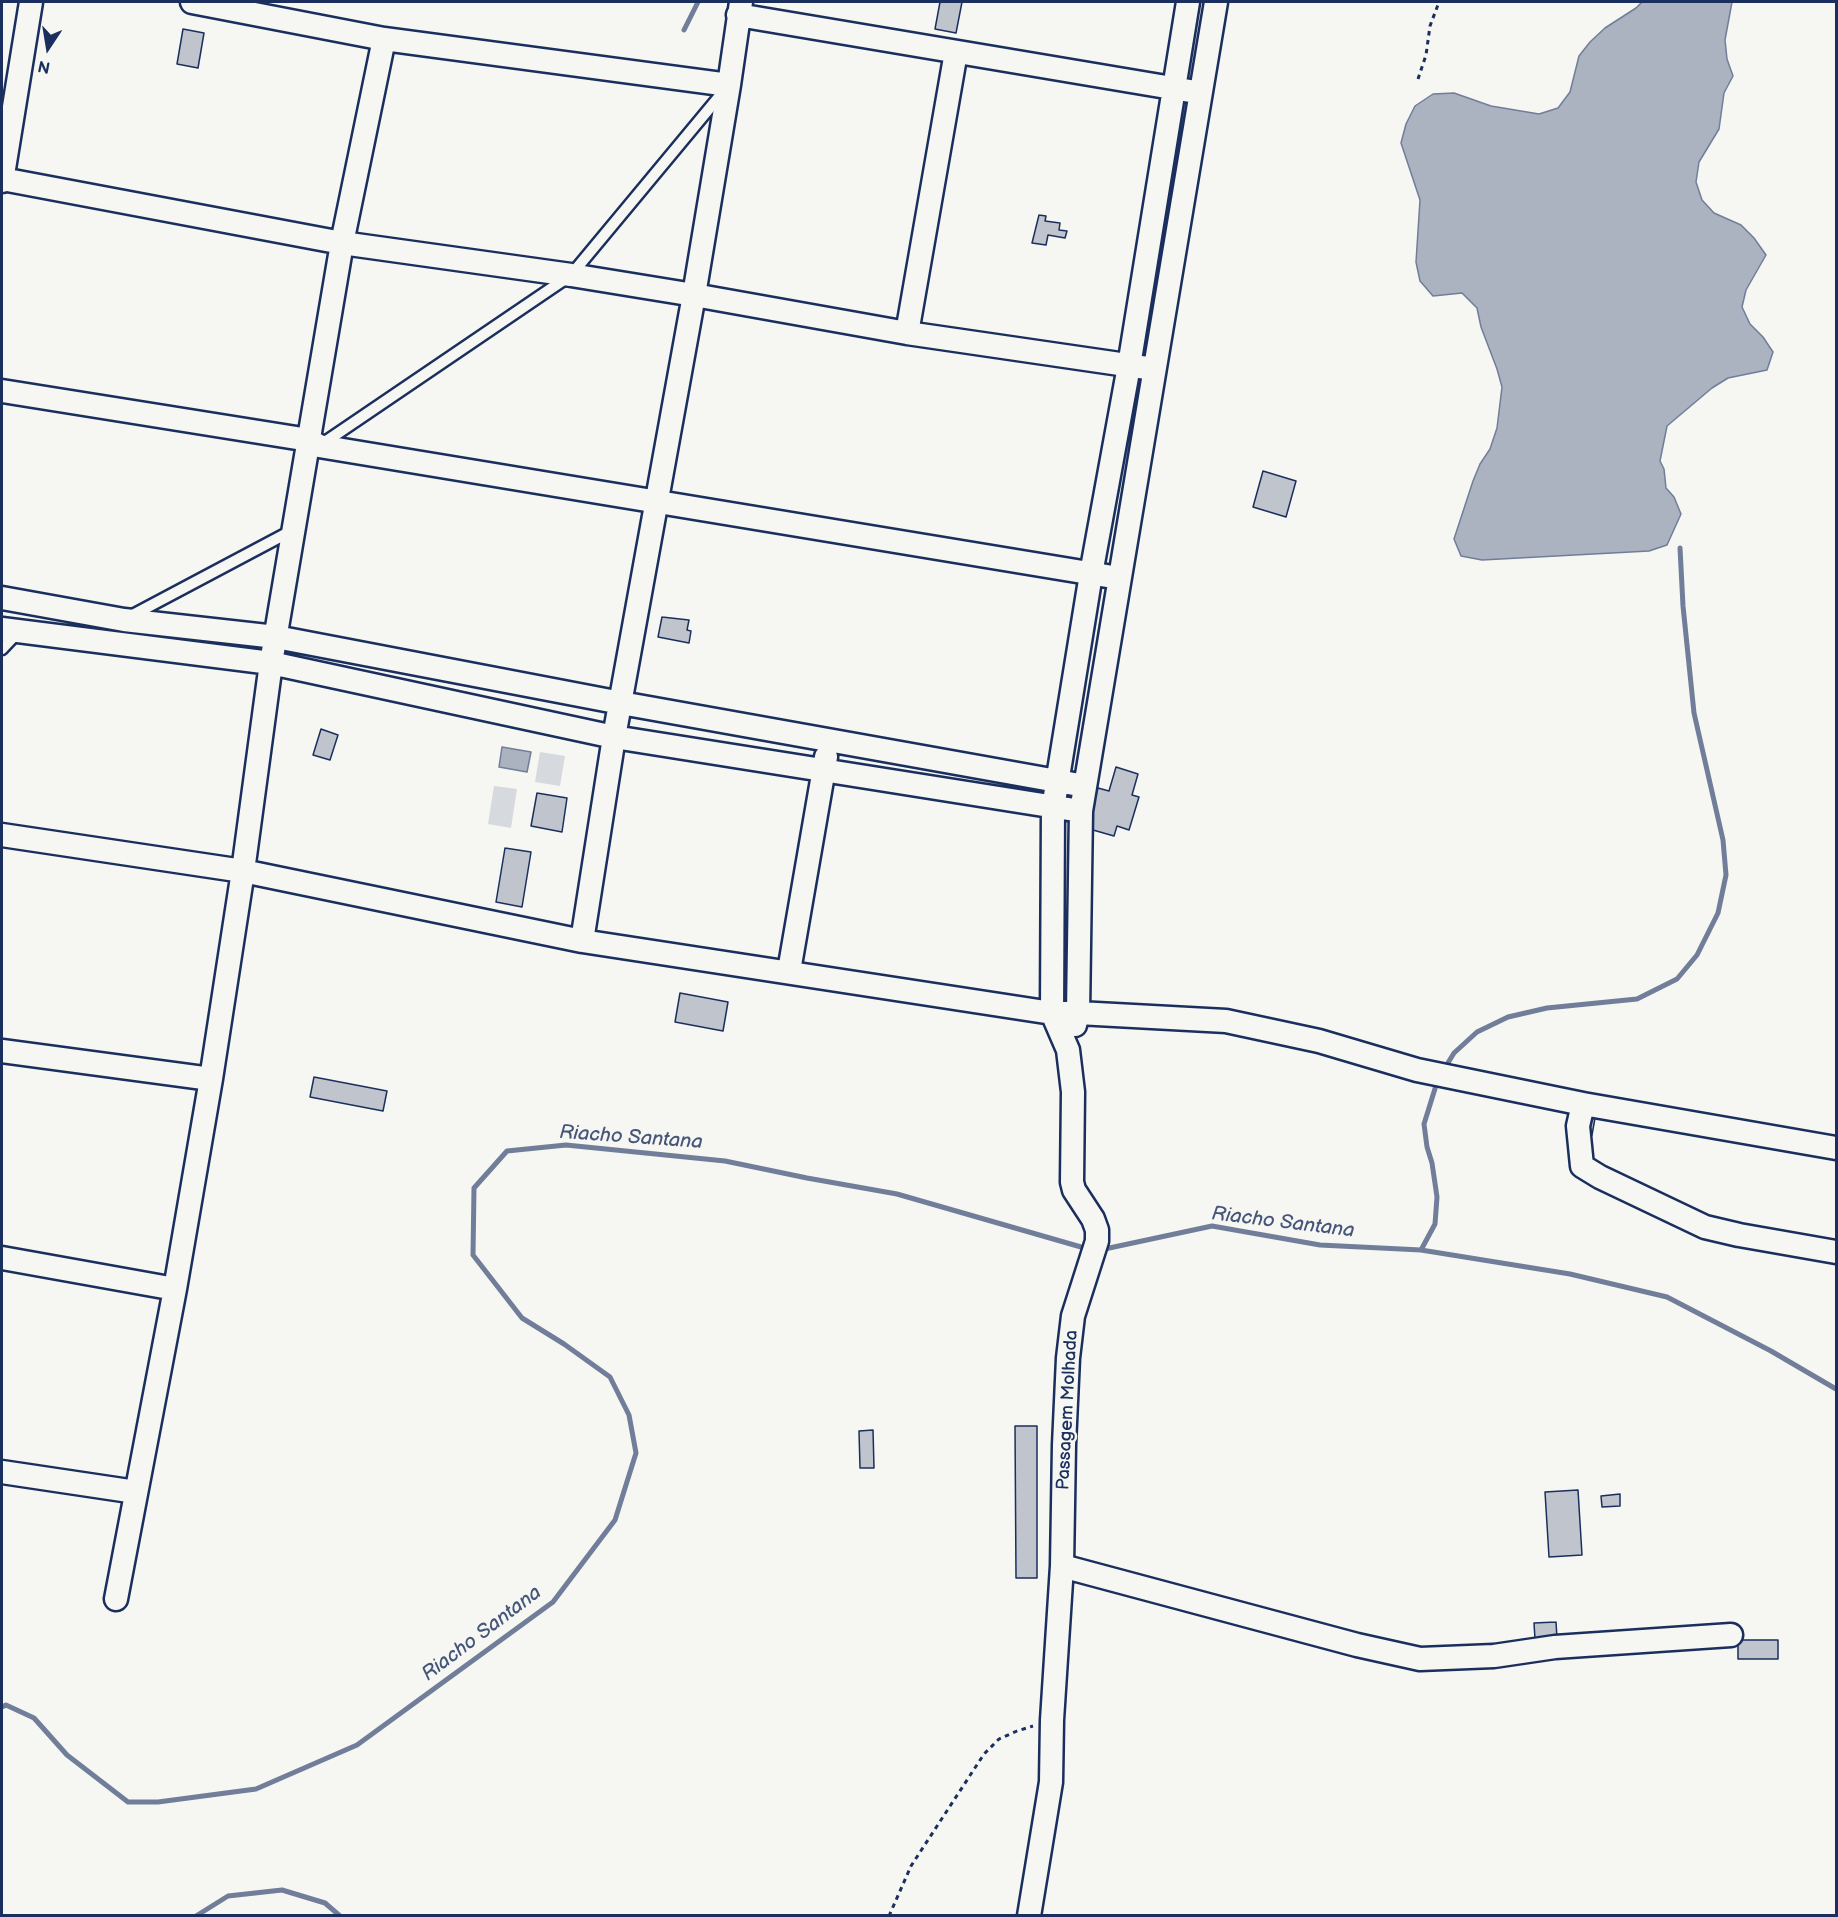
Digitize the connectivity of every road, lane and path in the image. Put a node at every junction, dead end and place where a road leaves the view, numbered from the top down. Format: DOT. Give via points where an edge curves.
graph roads {
  1 [pos="31,2"];
  2 [pos="192,2"];
  3 [pos="1188,2"];
  4 [pos="1216,2"];
  5 [pos="1439,2"];
  6 [pos="740,8"];
  7 [pos="384,39"];
  8 [pos="956,52"];
  9 [pos="1418,79"];
  10 [pos="729,85"];
  11 [pos="1174,88"];
  12 [pos="1200,93"];
  13 [pos="2,180"];
  14 [pos="342,243"];
  15 [pos="572,275"];
  16 [pos="694,295"];
  17 [pos="907,333"];
  18 [pos="1129,366"];
  19 [pos="1154,369"];
  20 [pos="2,391"];
  21 [pos="314,443"];
  22 [pos="657,501"];
  23 [pos="294,529"];
  24 [pos="1091,574"];
  25 [pos="1119,578"];
  26 [pos="2,598"];
  27 [pos="124,620"];
  28 [pos="11,630"];
  29 [pos="276,638"];
  30 [pos="2,649"];
  31 [pos="271,663"];
  32 [pos="621,703"];
  33 [pos="614,737"];
  34 [pos="829,741"];
  35 [pos="824,771"];
  36 [pos="1057,783"];
  37 [pos="1085,786"];
  38 [pos="1053,808"];
  39 [pos="1081,812"];
  40 [pos="2,836"];
  41 [pos="243,872"];
  42 [pos="582,941"];
  43 [pos="789,971"];
  44 [pos="1078,1012"];
  45 [pos="1052,1013"];
  46 [pos="1068,1050"];
  47 [pos="2,1051"];
  48 [pos="211,1079"];
  49 [pos="1583,1104"];
  50 [pos="1836,1148"];
  51 [pos="1836,1252"];
  52 [pos="2,1258"];
  53 [pos="175,1289"];
  54 [pos="2,1472"];
  55 [pos="136,1492"];
  56 [pos="1062,1566"];
  57 [pos="116,1599"];
  58 [pos="1731,1635"];
  59 [pos="1052,1720"];
  60 [pos="890,1916"];
  61 [pos="1029,1916"];
  1 -- 13 [label="street"];
  2 -- 7 [label="street"];
  3 -- 11 [label="street"];
  4 -- 12 [label="street"];
  5 -- 9 [label="path"];
  6 -- 8 [label="street"];
  6 -- 10 [label="street"];
  7 -- 10 [label="street"];
  7 -- 14 [label="street"];
  8 -- 11 [label="street"];
  8 -- 17 [label="street"];
  10 -- 15 [label="lane"];
  10 -- 16 [label="street"];
  11 -- 12 [label="street"];
  11 -- 18 [label="street"];
  12 -- 19 [label="street"];
  13 -- 14 [label="street"];
  14 -- 15 [label="street"];
  14 -- 21 [label="street"];
  15 -- 16 [label="street"];
  15 -- 21 [label="lane"];
  16 -- 17 [label="street"];
  16 -- 22 [label="street"];
  17 -- 18 [label="street"];
  18 -- 19 [label="street"];
  18 -- 24 [label="street"];
  19 -- 25 [label="street"];
  20 -- 21 [label="street"];
  21 -- 22 [label="street"];
  21 -- 23 [label="street"];
  22 -- 24 [label="street"];
  22 -- 32 [label="street"];
  23 -- 27 [label="lane"];
  23 -- 29 [label="street"];
  24 -- 25 [label="street"];
  24 -- 36 [label="street"];
  25 -- 37 [label="street"];
  26 -- 27 [label="street"];
  27 -- 29 [label="street"];
  28 -- 30 [label="lane"];
  28 -- 31 [label="street"];
  29 -- 31 [label="street"];
  29 -- 32 [label="street"];
  31 -- 33 [label="street"];
  31 -- 41 [label="street"];
  32 -- 33 [label="street"];
  32 -- 34 [label="street"];
  33 -- 35 [label="street"];
  33 -- 42 [label="street"];
  34 -- 35 [label="street"];
  34 -- 36 [label="street"];
  35 -- 38 [label="street"];
  35 -- 43 [label="street"];
  36 -- 37 [label="street"];
  36 -- 38 [label="street"];
  37 -- 39 [label="street"];
  38 -- 39 [label="street"];
  38 -- 45 [label="street"];
  39 -- 44 [label="street"];
  40 -- 41 [label="street"];
  41 -- 42 [label="street"];
  41 -- 48 [label="street"];
  42 -- 43 [label="street"];
  43 -- 45 [label="street"];
  44 -- 45 [label="street"];
  44 -- 46 [label="street"];
  44 -- 49 [label="street" via="1226,1021 1319,1041 1417,1070"];
  45 -- 46 [label="street"];
  46 -- 56 [label="street, Passagem Molhada" via="1073,1092 1072,1182 1097,1230 1095,1251 1073,1316 1068,1358"];
  47 -- 48 [label="street"];
  48 -- 53 [label="street"];
  49 -- 50 [label="street"];
  49 -- 51 [label="street" via="1578,1125 1582,1166 1600,1177 1706,1227"];
  52 -- 53 [label="street"];
  53 -- 55 [label="street"];
  54 -- 55 [label="street"];
  55 -- 57 [label="street"];
  56 -- 58 [label="street" via="1420,1659"];
  56 -- 59 [label="street, Passagem Molhada"];
  59 -- 60 [label="path" via="999,1739 984,1754 911,1866"];
  59 -- 61 [label="street, Passagem Molhada" via="1050,1782"];
}
